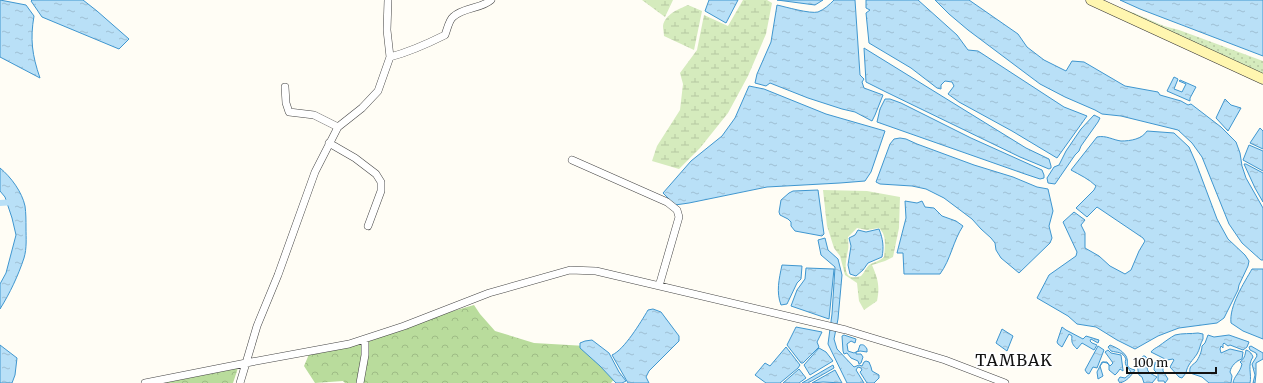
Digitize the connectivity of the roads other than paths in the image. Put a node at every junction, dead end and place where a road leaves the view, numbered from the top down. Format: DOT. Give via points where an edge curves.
graph roads {
  1 [pos="388,0"];
  2 [pos="492,0"];
  3 [pos="1091,0"];
  4 [pos="390,57"];
  5 [pos="1263,79"];
  6 [pos="285,87"];
  7 [pos="338,127"];
  8 [pos="329,143"];
  9 [pos="572,160"];
  10 [pos="368,226"];
  11 [pos="659,286"];
  12 [pos="365,339"];
  13 [pos="246,363"];
  14 [pos="145,383"];
  15 [pos="240,383"];
  16 [pos="360,383"];
  17 [pos="1005,383"];
  1 -- 4 [label="street" via="387,30"];
  2 -- 4 [label="street" via="452,17 446,34"];
  3 -- 5 [label="main road"];
  4 -- 7 [label="street" via="378,91"];
  6 -- 7 [label="street" via="289,112 314,115"];
  7 -- 8 [label="street"];
  8 -- 10 [label="street" via="355,158 376,174 381,182 381,191"];
  8 -- 13 [label="street" via="315,172 257,326"];
  9 -- 11 [label="street" via="667,202 677,210 679,217"];
  11 -- 12 [label="street" via="596,271 570,270 489,293"];
  11 -- 17 [label="street" via="846,330 945,360"];
  12 -- 13 [label="street"];
  12 -- 16 [label="street"];
  13 -- 14 [label="street"];
  13 -- 15 [label="street"];
}
